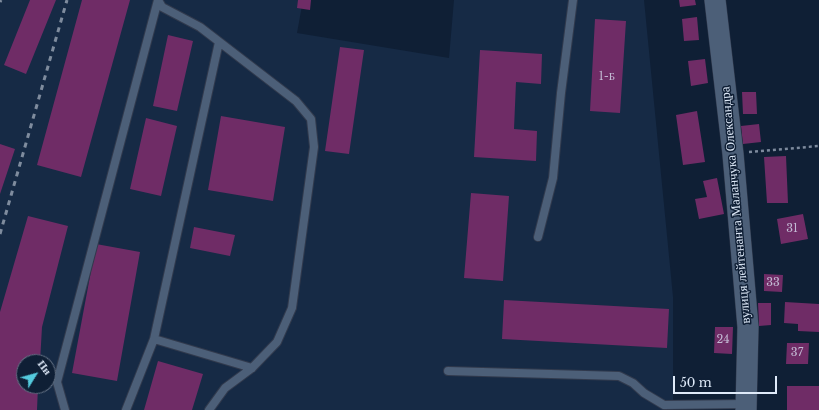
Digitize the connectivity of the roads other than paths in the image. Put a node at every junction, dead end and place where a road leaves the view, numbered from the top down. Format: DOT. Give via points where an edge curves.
graph roads {
  1 [pos="158,0"];
  2 [pos="573,0"];
  3 [pos="715,0"];
  4 [pos="219,42"];
  5 [pos="538,237"];
  6 [pos="154,339"];
  7 [pos="252,368"];
  8 [pos="448,371"];
  9 [pos="746,407"];
  10 [pos="65,410"];
  11 [pos="126,410"];
  12 [pos="209,410"];
  1 -- 4 [label="lane" via="162,7 200,27"];
  1 -- 10 [label="lane" via="57,382"];
  2 -- 5 [label="lane" via="553,178"];
  3 -- 9 [label="street, вулиця лейтенанта Маланчука Олександра" via="733,154 748,327"];
  4 -- 6 [label="lane"];
  4 -- 7 [label="lane" via="296,101 311,119 314,147 292,308 277,342"];
  6 -- 7 [label="lane"];
  6 -- 11 [label="lane"];
  7 -- 12 [label="lane" via="225,388"];
  8 -- 9 [label="lane" via="619,376 664,405"];
}
